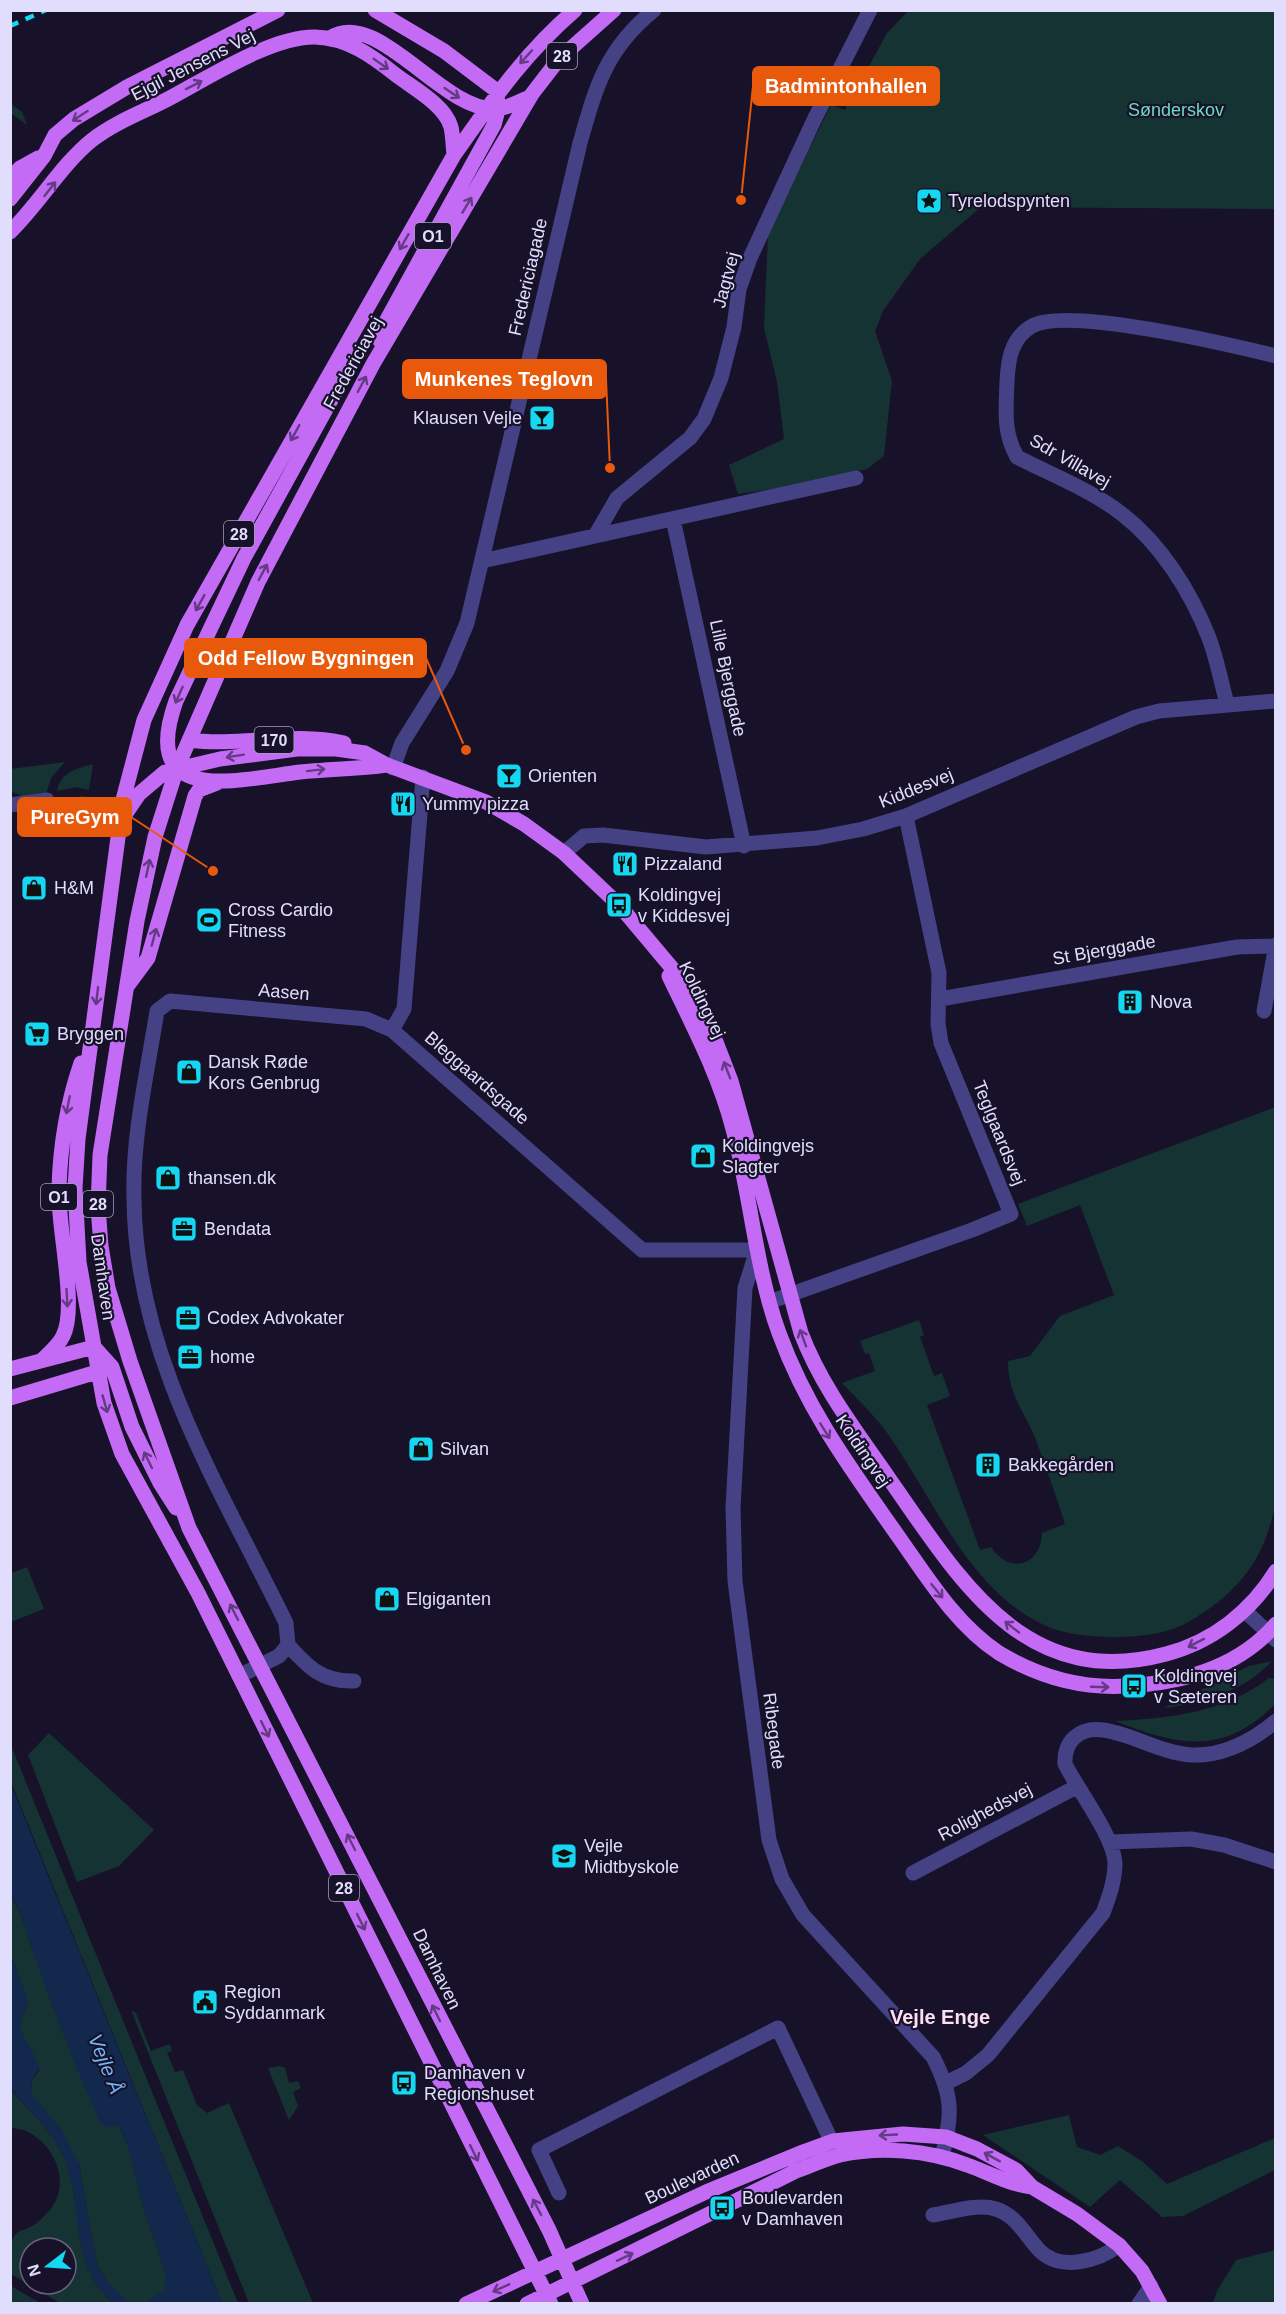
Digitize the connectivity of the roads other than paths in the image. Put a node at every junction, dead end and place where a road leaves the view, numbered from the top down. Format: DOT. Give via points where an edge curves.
graph roads {
  1 [pos="278,10"];
  2 [pos="375,10"];
  3 [pos="575,10"];
  4 [pos="614,10"];
  5 [pos="654,10"];
  6 [pos="870,10"];
  7 [pos="330,39"];
  8 [pos="497,91"];
  9 [pos="530,98"];
  10 [pos="492,109"];
  11 [pos="454,154"];
  12 [pos="44,156"];
  13 [pos="10,178"];
  14 [pos="10,199"];
  15 [pos="10,232"];
  16 [pos="355,327"];
  17 [pos="1275,356"];
  18 [pos="373,364"];
  19 [pos="856,478"];
  20 [pos="674,519"];
  21 [pos="595,536"];
  22 [pos="482,561"];
  23 [pos="1275,701"];
  24 [pos="1227,704"];
  25 [pos="189,740"];
  26 [pos="137,747"];
  27 [pos="356,751"];
  28 [pos="390,766"];
  29 [pos="177,768"];
  30 [pos="423,777"];
  31 [pos="217,783"];
  32 [pos="47,800"];
  33 [pos="10,805"];
  34 [pos="906,816"];
  35 [pos="120,822"];
  36 [pos="744,846"];
  37 [pos="564,853"];
  38 [pos="1275,945"];
  39 [pos="658,954"];
  40 [pos="126,987"];
  41 [pos="940,999"];
  42 [pos="170,1001"];
  43 [pos="1264,1011"];
  44 [pos="92,1029"];
  45 [pos="392,1030"];
  46 [pos="757,1250"];
  47 [pos="790,1296"];
  48 [pos="769,1302"];
  49 [pos="94,1347"];
  50 [pos="42,1360"];
  51 [pos="130,1360"];
  52 [pos="10,1369"];
  53 [pos="105,1369"];
  54 [pos="10,1398"];
  55 [pos="189,1528"];
  56 [pos="1275,1571"];
  57 [pos="1245,1611"];
  58 [pos="1273,1632"];
  59 [pos="288,1645"];
  60 [pos="260,1664"];
  61 [pos="239,1676"];
  62 [pos="354,1681"];
  63 [pos="1275,1721"];
  64 [pos="1076,1787"];
  65 [pos="1110,1842"];
  66 [pos="1275,1862"];
  67 [pos="913,1873"];
  68 [pos="946,2083"];
  69 [pos="946,2137"];
  70 [pos="836,2148"];
  71 [pos="942,2157"];
  72 [pos="1032,2187"];
  73 [pos="559,2193"];
  74 [pos="933,2215"];
  75 [pos="1119,2245"];
  76 [pos="561,2260"];
  77 [pos="535,2273"];
  78 [pos="1150,2286"];
  79 [pos="577,2292"];
  80 [pos="548,2299"];
  81 [pos="466,2304"];
  82 [pos="526,2304"];
  83 [pos="1139,2304"];
  84 [pos="1160,2304"];
  1 -- 12 [label="main road, Ejgil Jensens Vej, one-way" via="127,87 74,119 55,135"];
  2 -- 8 [label="main road" via="444,51"];
  3 -- 8 [label="main road, Fredericiavej / 28, one-way" via="528,54"];
  4 -- 9 [label="main road, Fredericiavej / 28" via="559,59"];
  5 -- 22 [label="street, Fredericiagade" via="620,44 599,77"];
  6 -- 21 [label="street, Jagtvej" via="750,258 739,289 721,378 704,419 690,438 617,498"];
  7 -- 10 [label="main road, one-way" via="339,33 354,32 380,42 468,105"];
  7 -- 11 [label="main road, Ejgil Jensens Vej, one-way" via="349,43 434,104 451,126"];
  15 -- 7 [label="main road, Ejgil Jensens Vej, one-way" via="91,141 117,124 261,51 295,40"];
  8 -- 10 [label="main road, Fredericiavej / 28"];
  9 -- 10 [label="main road"];
  18 -- 9 [label="main road, Fredericiavej / 28, one-way"];
  10 -- 11 [label="main road, Fredericiavej / 28"];
  10 -- 18 [label="main road, O1" via="486,141 384,325"];
  11 -- 16 [label="main road, Fredericiavej / 28, one-way"];
  12 -- 13 [label="main road"];
  12 -- 14 [label="main road, Ejgil Jensens Vej"];
  16 -- 26 [label="main road, Fredericiavej / 28, one-way" via="187,625 144,720"];
  16 -- 29 [label="main road, one-way" via="336,390 244,558 176,701 168,742"];
  17 -- 24 [label="street, Sdr Villavej" via="1199,337 1064,319 1032,326 1018,339 1008,357 1005,429 1017,457 1122,514 1158,550 1186,590 1209,638"];
  25 -- 18 [label="main road, Fredericiavej / 28, one-way" via="258,582"];
  19 -- 20 [label="street"];
  20 -- 21 [label="street"];
  20 -- 36 [label="street, Lille Bjerggade"];
  21 -- 22 [label="street"];
  22 -- 28 [label="street, Fredericiagade" via="467,623 447,671"];
  23 -- 24 [label="street, Kiddesvej"];
  24 -- 34 [label="street, Kiddesvej" via="1136,717"];
  25 -- 27 [label="main road, 170" via="222,744 322,738 345,743"];
  25 -- 29 [label="main road, Fredericiavej / 28"];
  26 -- 35 [label="main road, Damhaven / 28"];
  27 -- 28 [label="main road, 170"];
  27 -- 29 [label="main road, one-way" via="297,749"];
  28 -- 30 [label="main road, 170"];
  31 -- 28 [label="main road, 170, one-way" via="326,769"];
  29 -- 31 [label="main road, 170" via="192,777"];
  29 -- 35 [label="main road" via="152,781"];
  40 -- 29 [label="main road, Damhaven / 28, one-way" via="154,837"];
  30 -- 37 [label="main road, Koldingvej / 170" via="486,802"];
  30 -- 45 [label="street" via="404,1009"];
  40 -- 31 [label="main road, one-way" via="148,958 195,796 199,790"];
  32 -- 33 [label="street"];
  34 -- 36 [label="street, Kiddesvej" via="817,838"];
  34 -- 41 [label="street, Teglgaardsvej" via="939,973"];
  35 -- 44 [label="main road, Damhaven / 28, one-way"];
  36 -- 37 [label="street, Kiddesvej" via="706,847 603,834 584,836"];
  37 -- 39 [label="main road, Koldingvej / 170" via="619,905"];
  38 -- 41 [label="street, St Bjerggade" via="1237,947"];
  38 -- 43 [label="street, St Bjerggade"];
  39 -- 46 [label="main road, Koldingvej / 170" via="706,1051 722,1094"];
  47 -- 39 [label="main road, Koldingvej / 170, one-way" via="731,1081 682,980"];
  40 -- 51 [label="main road, Damhaven / 28" via="100,1155 98,1207 108,1288"];
  41 -- 47 [label="street, Teglgaardsvej" via="941,1043 1011,1214"];
  42 -- 45 [label="street, Aasen" via="366,1019"];
  42 -- 59 [label="street, Damhaven" via="157,1011 135,1144 134,1201 149,1320 193,1437 286,1623"];
  44 -- 49 [label="main road, Damhaven / 28" via="75,1188 79,1262"];
  44 -- 50 [label="main road, O1, one-way" via="69,1098 58,1191 67,1325 64,1335"];
  45 -- 46 [label="street, Bleggaardsgade" via="642,1250"];
  46 -- 48 [label="main road, Koldingvej / 170"];
  46 -- 68 [label="street, Ribegade" via="745,1288 733,1508 735,1581 769,1840 782,1879 803,1915 933,2057"];
  47 -- 48 [label="street, Teglgaardsvej"];
  57 -- 47 [label="main road, Koldingvej / 170, one-way" via="1218,1632 1183,1650 1142,1661 1104,1662 1059,1652 1020,1634 986,1607 955,1572 828,1392 801,1333"];
  48 -- 58 [label="main road, Koldingvej / 170, one-way" via="797,1380 829,1438 935,1588 998,1652 1027,1668 1074,1684 1100,1688 1151,1685 1201,1673 1239,1657"];
  49 -- 50 [label="main road"];
  49 -- 53 [label="main road, Damhaven / 28"];
  50 -- 52 [label="main road"];
  51 -- 53 [label="main road"];
  51 -- 55 [label="main road, Damhaven / 28"];
  53 -- 54 [label="main road"];
  55 -- 53 [label="main road, one-way" via="160,1483"];
  53 -- 61 [label="main road, Damhaven / 28, one-way" via="104,1403 122,1454"];
  60 -- 55 [label="main road, Damhaven / 28, one-way"];
  56 -- 57 [label="main road, Koldingvej / 170"];
  57 -- 58 [label="street"];
  59 -- 60 [label="street" via="279,1656"];
  59 -- 62 [label="street" via="312,1670 340,1681"];
  60 -- 61 [label="street"];
  76 -- 60 [label="main road, Damhaven / 28, one-way"];
  61 -- 77 [label="main road, Damhaven / 28, one-way"];
  63 -- 64 [label="street" via="1240,1744 1215,1753 1193,1755 1168,1752 1103,1730 1083,1733 1064,1750 1065,1764"];
  64 -- 65 [label="street"];
  64 -- 67 [label="street, Rolighedsvej"];
  65 -- 66 [label="street" via="1191,1839"];
  65 -- 68 [label="street" via="1115,1862 1113,1886 1103,1913 988,2055"];
  68 -- 69 [label="street, Ribegade" via="950,2103"];
  69 -- 70 [label="main road, Boulevarden, one-way" via="903,2134"];
  69 -- 71 [label="street, Ribegade"];
  72 -- 69 [label="main road, Boulevarden, one-way" via="1016,2170"];
  70 -- 71 [label="main road, Boulevarden"];
  70 -- 73 [label="street" via="778,2028 539,2150"];
  70 -- 76 [label="main road, Boulevarden" via="706,2192"];
  79 -- 70 [label="main road, Boulevarden, one-way"];
  71 -- 72 [label="main road, Boulevarden" via="1010,2184"];
  72 -- 75 [label="main road"];
  74 -- 75 [label="street" via="979,2207 996,2209 1012,2217 1040,2252 1055,2260 1077,2263"];
  75 -- 78 [label="main road"];
  76 -- 77 [label="main road, Boulevarden"];
  76 -- 79 [label="main road, Damhaven / 28"];
  77 -- 80 [label="main road, Damhaven / 28"];
  77 -- 81 [label="main road, Boulevarden, one-way"];
  78 -- 83 [label="street"];
  78 -- 84 [label="main road"];
  79 -- 80 [label="main road, Boulevarden"];
  80 -- 82 [label="main road, Boulevarden"];
}
